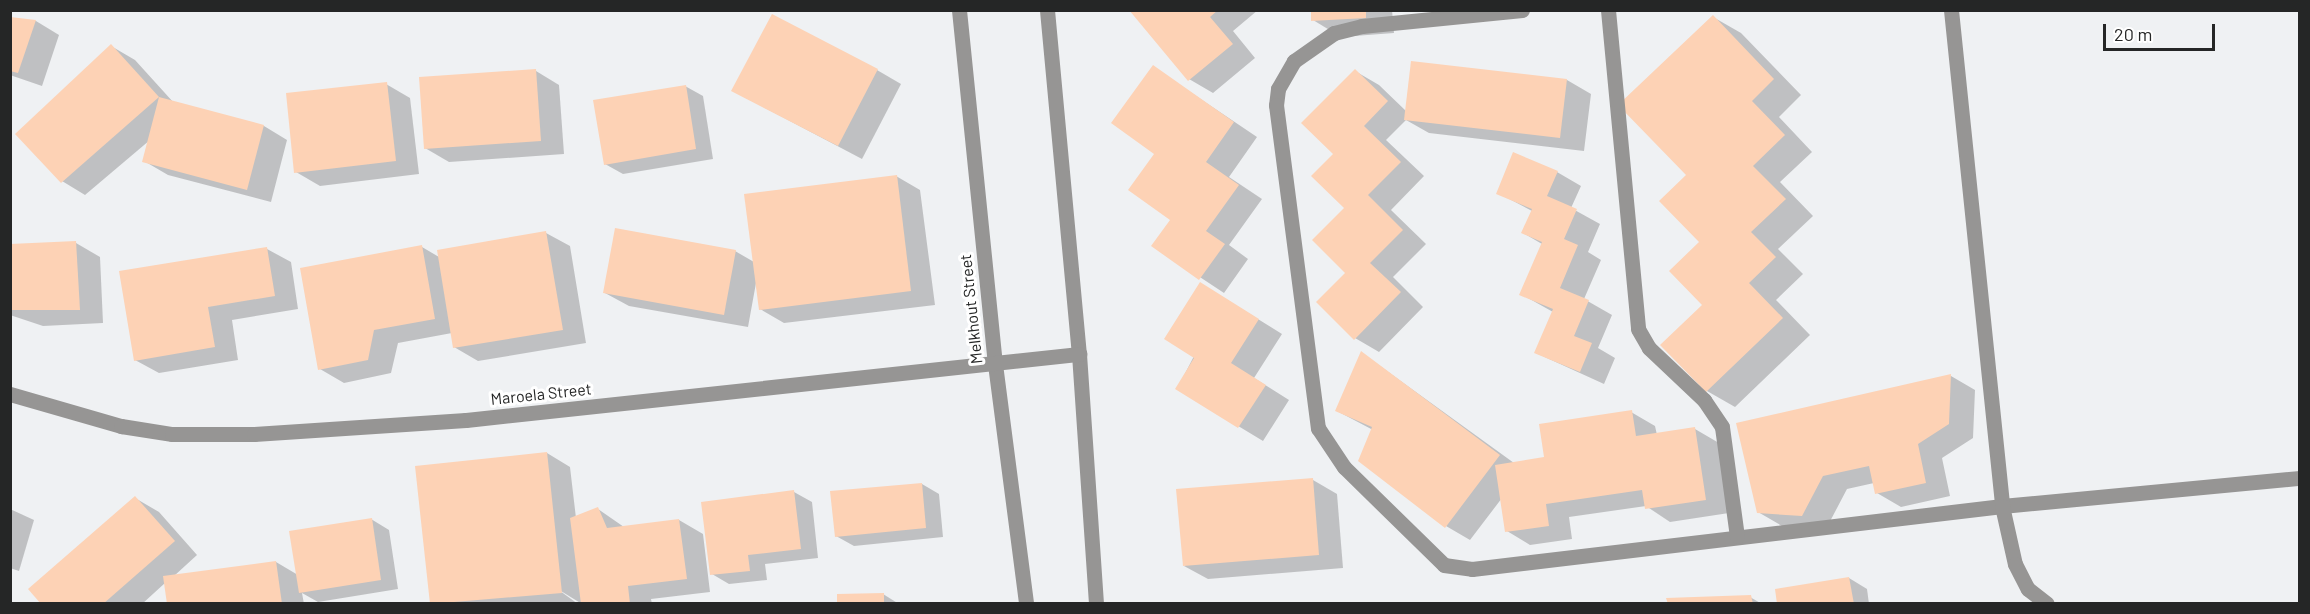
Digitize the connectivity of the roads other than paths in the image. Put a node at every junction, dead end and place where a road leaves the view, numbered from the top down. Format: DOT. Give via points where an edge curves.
graph roads {
  1 [pos="959,10"];
  2 [pos="1047,10"];
  3 [pos="1522,10"];
  4 [pos="1608,10"];
  5 [pos="1951,10"];
  6 [pos="1079,354"];
  7 [pos="995,364"];
  8 [pos="10,394"];
  9 [pos="2300,478"];
  10 [pos="2002,506"];
  11 [pos="1737,536"];
  12 [pos="1026,603"];
  13 [pos="1096,603"];
  14 [pos="2047,603"];
  1 -- 7 [label="street, Melkhout Street"];
  2 -- 6 [label="street"];
  3 -- 11 [label="street" via="1362,26 1334,33 1294,61 1284,75 1276,105 1318,428 1344,467 1444,566 1472,569"];
  4 -- 11 [label="street" via="1638,329 1649,348 1704,400 1722,427"];
  5 -- 10 [label="street"];
  6 -- 7 [label="street, Maroela Street"];
  6 -- 13 [label="street"];
  7 -- 8 [label="street, Maroela Street" via="466,420 255,434 172,434 122,426"];
  7 -- 12 [label="street, Melkhout Street"];
  9 -- 10 [label="street"];
  10 -- 11 [label="street"];
  10 -- 14 [label="street" via="2015,564 2028,589"];
}
